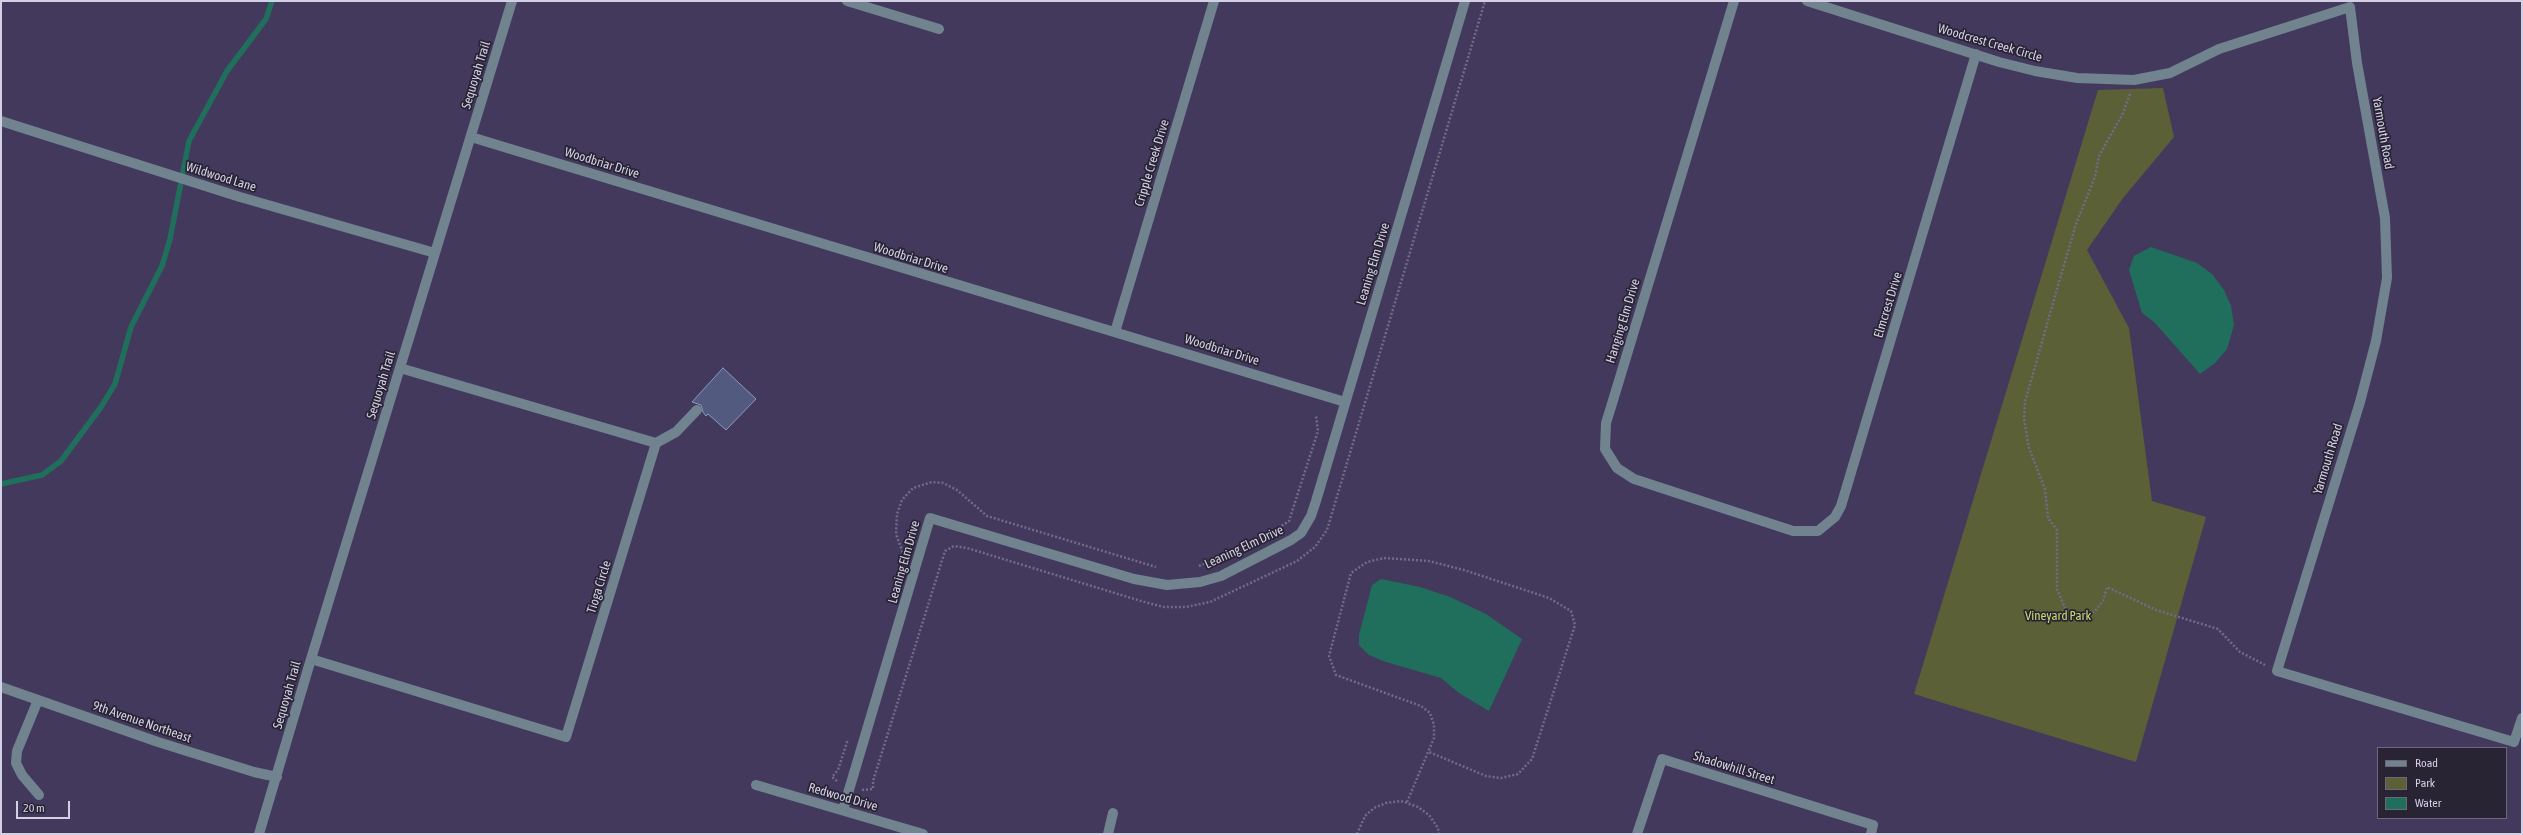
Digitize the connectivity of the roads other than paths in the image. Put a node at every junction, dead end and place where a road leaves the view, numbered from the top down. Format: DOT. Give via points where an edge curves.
graph roads {
  1 [pos="512,1"];
  2 [pos="846,1"];
  3 [pos="1214,1"];
  4 [pos="1465,1"];
  5 [pos="1734,1"];
  6 [pos="1807,1"];
  7 [pos="2350,8"];
  8 [pos="939,29"];
  9 [pos="1976,54"];
  10 [pos="1,121"];
  11 [pos="471,136"];
  12 [pos="435,253"];
  13 [pos="1115,332"];
  14 [pos="400,368"];
  15 [pos="1345,402"];
  16 [pos="697,410"];
  17 [pos="656,444"];
  18 [pos="1793,531"];
  19 [pos="311,659"];
  20 [pos="1,687"];
  21 [pos="38,700"];
  22 [pos="2522,718"];
  23 [pos="277,777"];
  24 [pos="756,785"];
  25 [pos="39,795"];
  26 [pos="843,810"];
  27 [pos="1113,814"];
  28 [pos="1872,829"];
  29 [pos="259,834"];
  30 [pos="923,834"];
  31 [pos="1108,834"];
  32 [pos="1637,834"];
  1 -- 11 [label="street, Sequoyah Trail"];
  2 -- 8 [label="street"];
  3 -- 13 [label="street, Cripple Creek Drive"];
  4 -- 15 [label="street, Leaning Elm Drive"];
  5 -- 18 [label="street, Hanging Elm Drive" via="1606,423 1605,449 1617,468 1634,479"];
  6 -- 9 [label="street, Woodcrest Creek Circle"];
  7 -- 9 [label="street, Woodcrest Creek Circle" via="2219,49 2170,73 2134,80 2077,78 2036,71"];
  7 -- 22 [label="street, Yarmouth Road" via="2357,63 2385,218 2387,278 2376,341 2360,402 2277,671 2514,742"];
  9 -- 18 [label="street, Elmcrest Drive" via="1841,506 1836,517 1818,531"];
  10 -- 12 [label="street, Wildwood Lane" via="185,180"];
  11 -- 12 [label="street, Sequoyah Trail"];
  11 -- 13 [label="street, Woodbriar Drive"];
  12 -- 14 [label="street, Sequoyah Trail"];
  13 -- 15 [label="street, Woodbriar Drive"];
  14 -- 17 [label="street"];
  14 -- 19 [label="street, Sequoyah Trail"];
  15 -- 26 [label="street, Leaning Elm Drive" via="1311,516 1300,533 1221,576 1200,582 1154,584 930,518"];
  16 -- 17 [label="street" via="676,432"];
  17 -- 19 [label="street, Tioga Circle" via="566,737"];
  19 -- 23 [label="street, Sequoyah Trail"];
  20 -- 21 [label="street, 9th Avenue Northeast"];
  21 -- 23 [label="street, 9th Avenue Northeast" via="158,742"];
  21 -- 25 [label="street" via="17,751 16,764"];
  23 -- 29 [label="street, Sequoyah Trail"];
  24 -- 26 [label="street, Redwood Drive"];
  26 -- 30 [label="street, Redwood Drive"];
  27 -- 31 [label="street"];
  28 -- 32 [label="street, Shadowhill Street" via="1662,759"];
}
